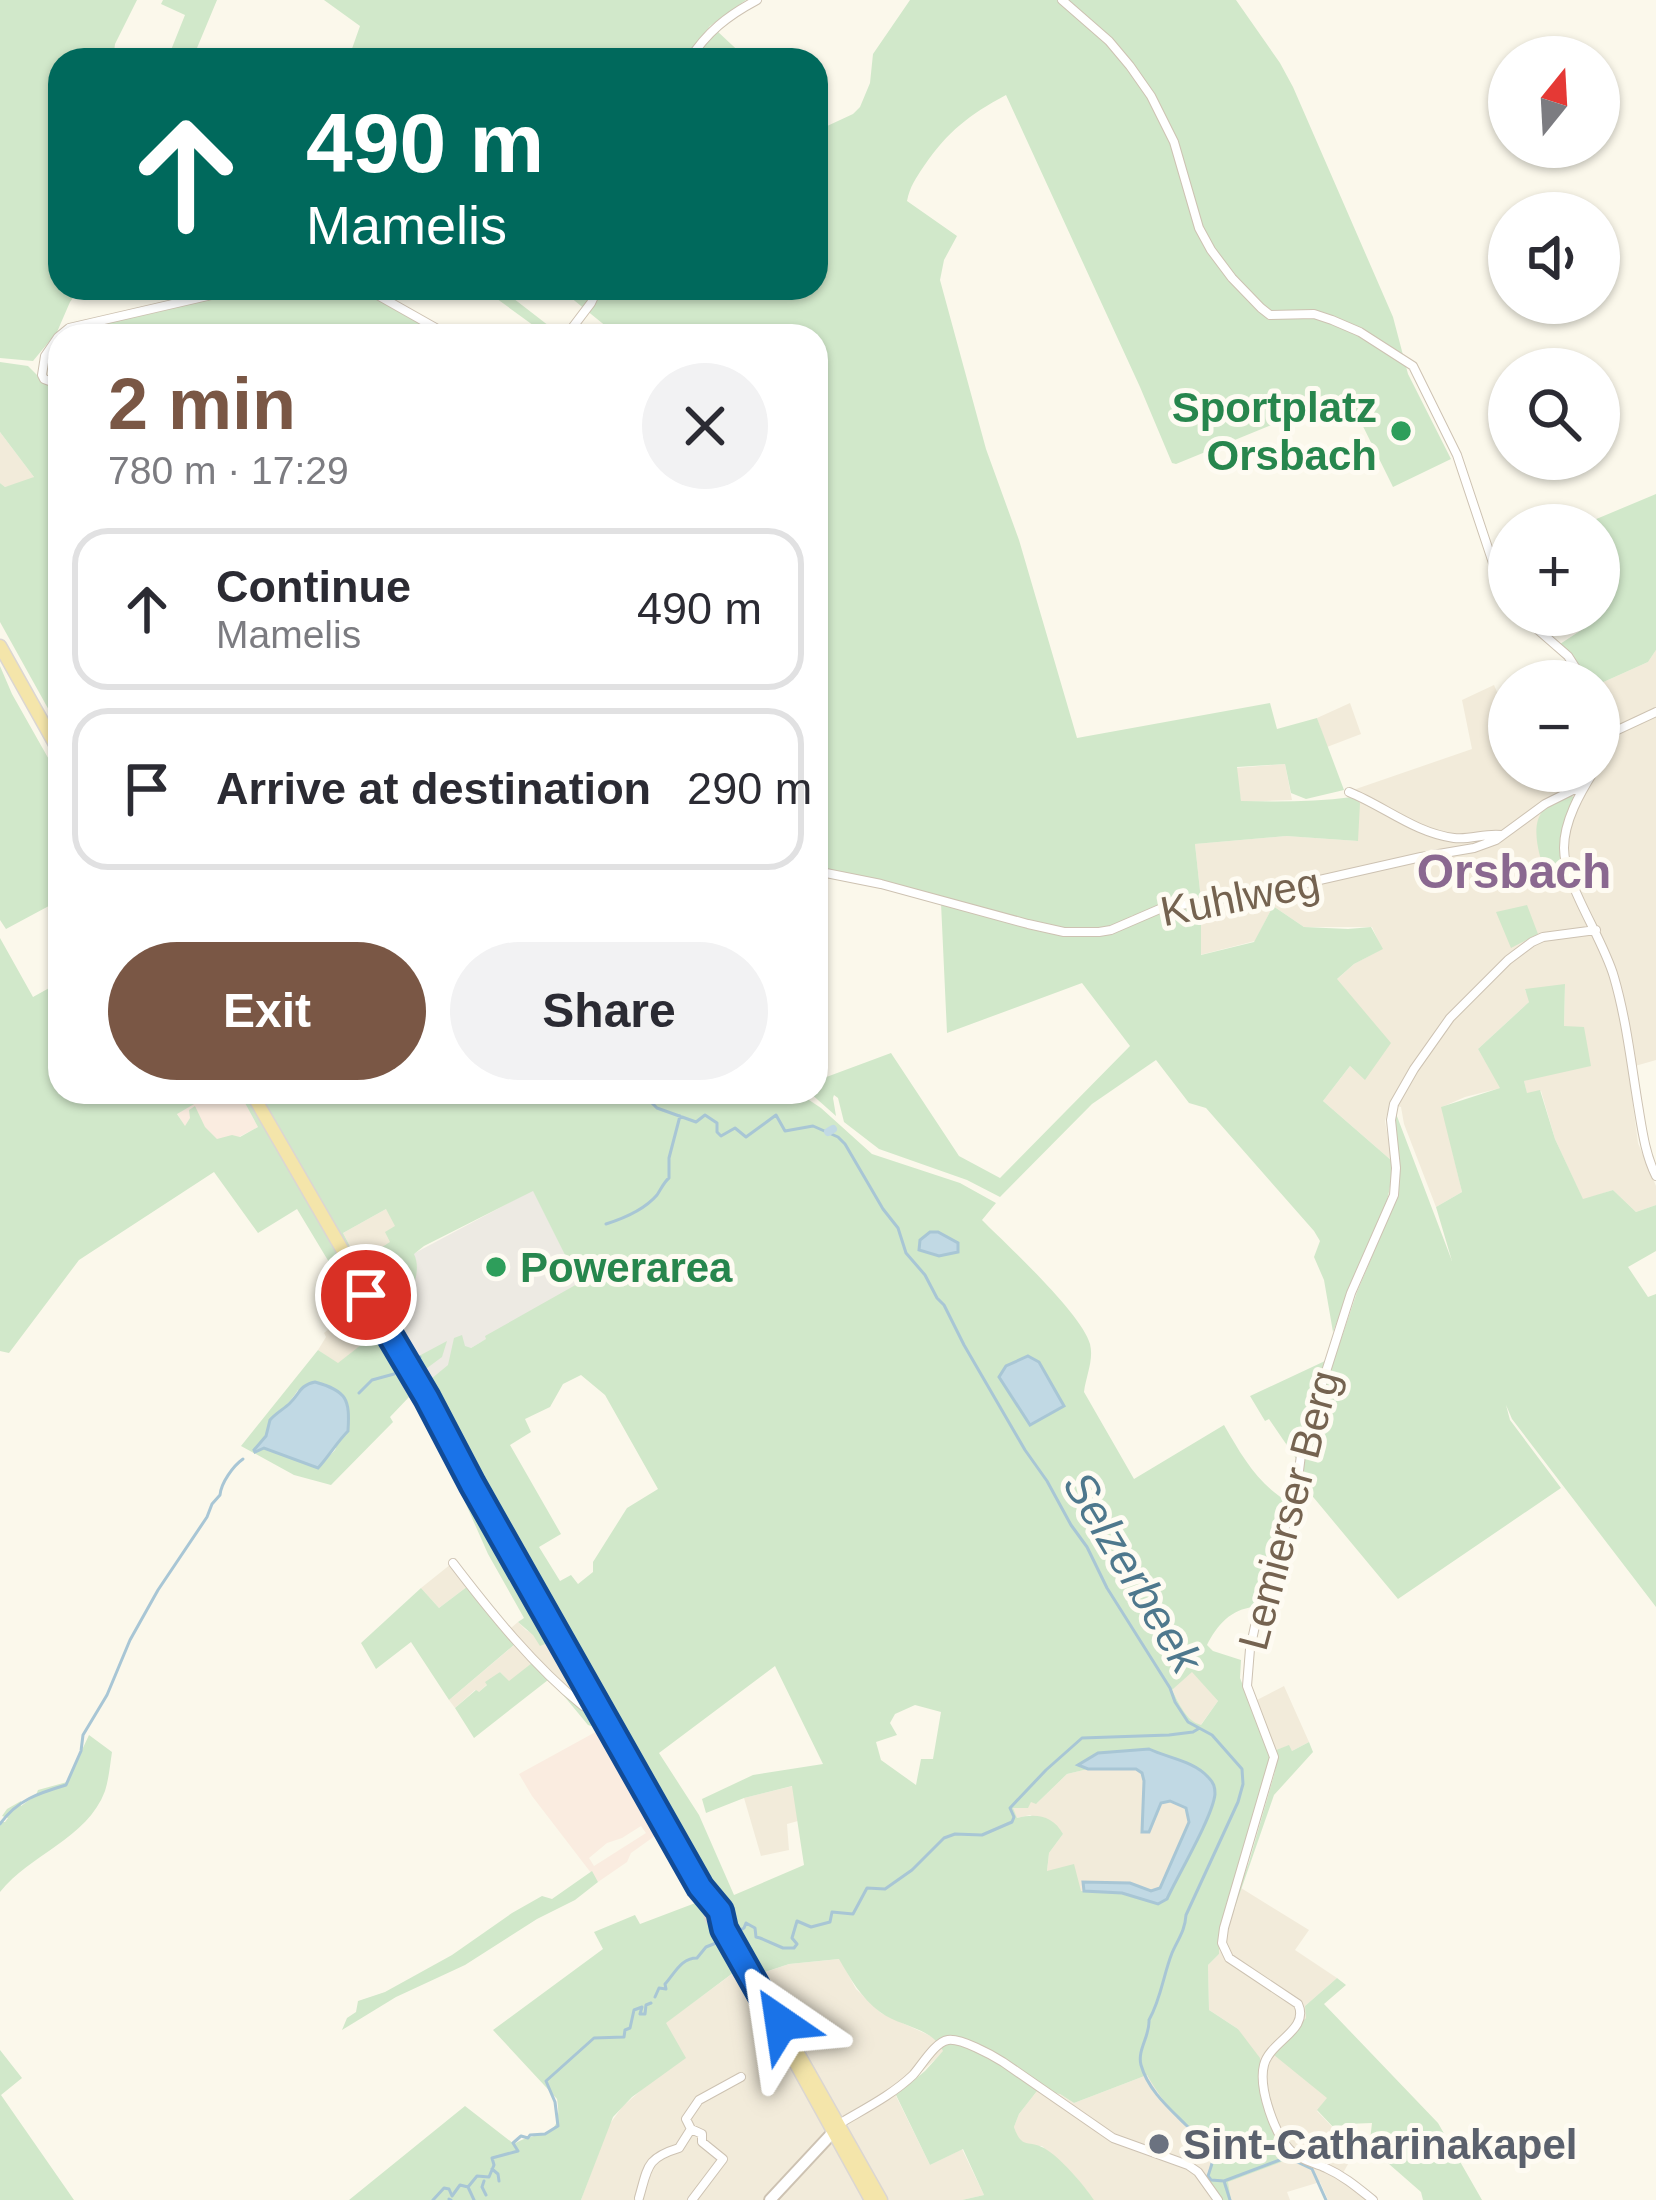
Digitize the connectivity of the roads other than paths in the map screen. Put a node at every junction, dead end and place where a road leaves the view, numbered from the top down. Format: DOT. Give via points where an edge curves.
graph roads {
  1 [pos="757,0"];
  2 [pos="1062,0"];
  3 [pos="697,48"];
  4 [pos="190,300"];
  5 [pos="386,300"];
  6 [pos="86,324"];
  7 [pos="429,324"];
  8 [pos="48,352"];
  9 [pos="48,380"];
  10 [pos="1488,549"];
  11 [pos="1545,636"];
  12 [pos="0,646"];
  13 [pos="1571,660"];
  14 [pos="1656,712"];
  15 [pos="1620,729"];
  16 [pos="48,732"];
  17 [pos="1349,792"];
  18 [pos="1569,792"];
  19 [pos="1581,792"];
  20 [pos="1502,835"];
  21 [pos="828,873"];
  22 [pos="1596,930"];
  23 [pos="258,1104"];
  24 [pos="1656,1176"];
  25 [pos="453,1562"];
  26 [pos="597,1704"];
  27 [pos="741,2077"];
  28 [pos="836,2128"];
  29 [pos="692,2129"];
  30 [pos="640,2199"];
  31 [pos="692,2200"];
  32 [pos="770,2200"];
  33 [pos="871,2200"];
  34 [pos="881,2200"];
  35 [pos="1218,2200"];
  36 [pos="1373,2200"];
  1 -- 3 [label="street"];
  2 -- 10 [label="street" via="1130,65 1150,97 1174,142 1199,229 1232,278 1270,315 1332,320 1412,366 1457,455"];
  4 -- 6 [label="street"];
  5 -- 7 [label="street"];
  8 -- 9 [label="street"];
  11 -- 13 [label="street"];
  12 -- 16 [label="main road"];
  14 -- 15 [label="street"];
  17 -- 20 [label="street" via="1438,834"];
  18 -- 20 [label="street, Kuhlweg"];
  19 -- 22 [label="street" via="1564,851"];
  20 -- 21 [label="street, Kuhlweg" via="1364,872 1162,908 1099,932 1064,932"];
  22 -- 24 [label="street" via="1615,980"];
  22 -- 36 [label="street, Lemierser Berg" via="1543,938 1508,961 1450,1018 1399,1094 1390,1120 1394,1195 1351,1293 1302,1447 1295,1502 1267,1571 1246,1672 1274,1757 1222,1942 1229,1958 1301,2008 1298,2024 1263,2066 1268,2108 1284,2139 1295,2155"];
  23 -- 26 [label="main road"];
  25 -- 26 [label="street" via="547,1674 584,1707"];
  26 -- 28 [label="main road"];
  27 -- 29 [label="street" via="699,2100 686,2119"];
  28 -- 32 [label="street"];
  28 -- 33 [label="main road"];
  28 -- 34 [label="main road"];
  28 -- 35 [label="street" via="951,2041 1003,2062 1112,2138 1188,2164"];
  29 -- 30 [label="street" via="679,2148 657,2155"];
  29 -- 31 [label="street" via="723,2159"];
}
